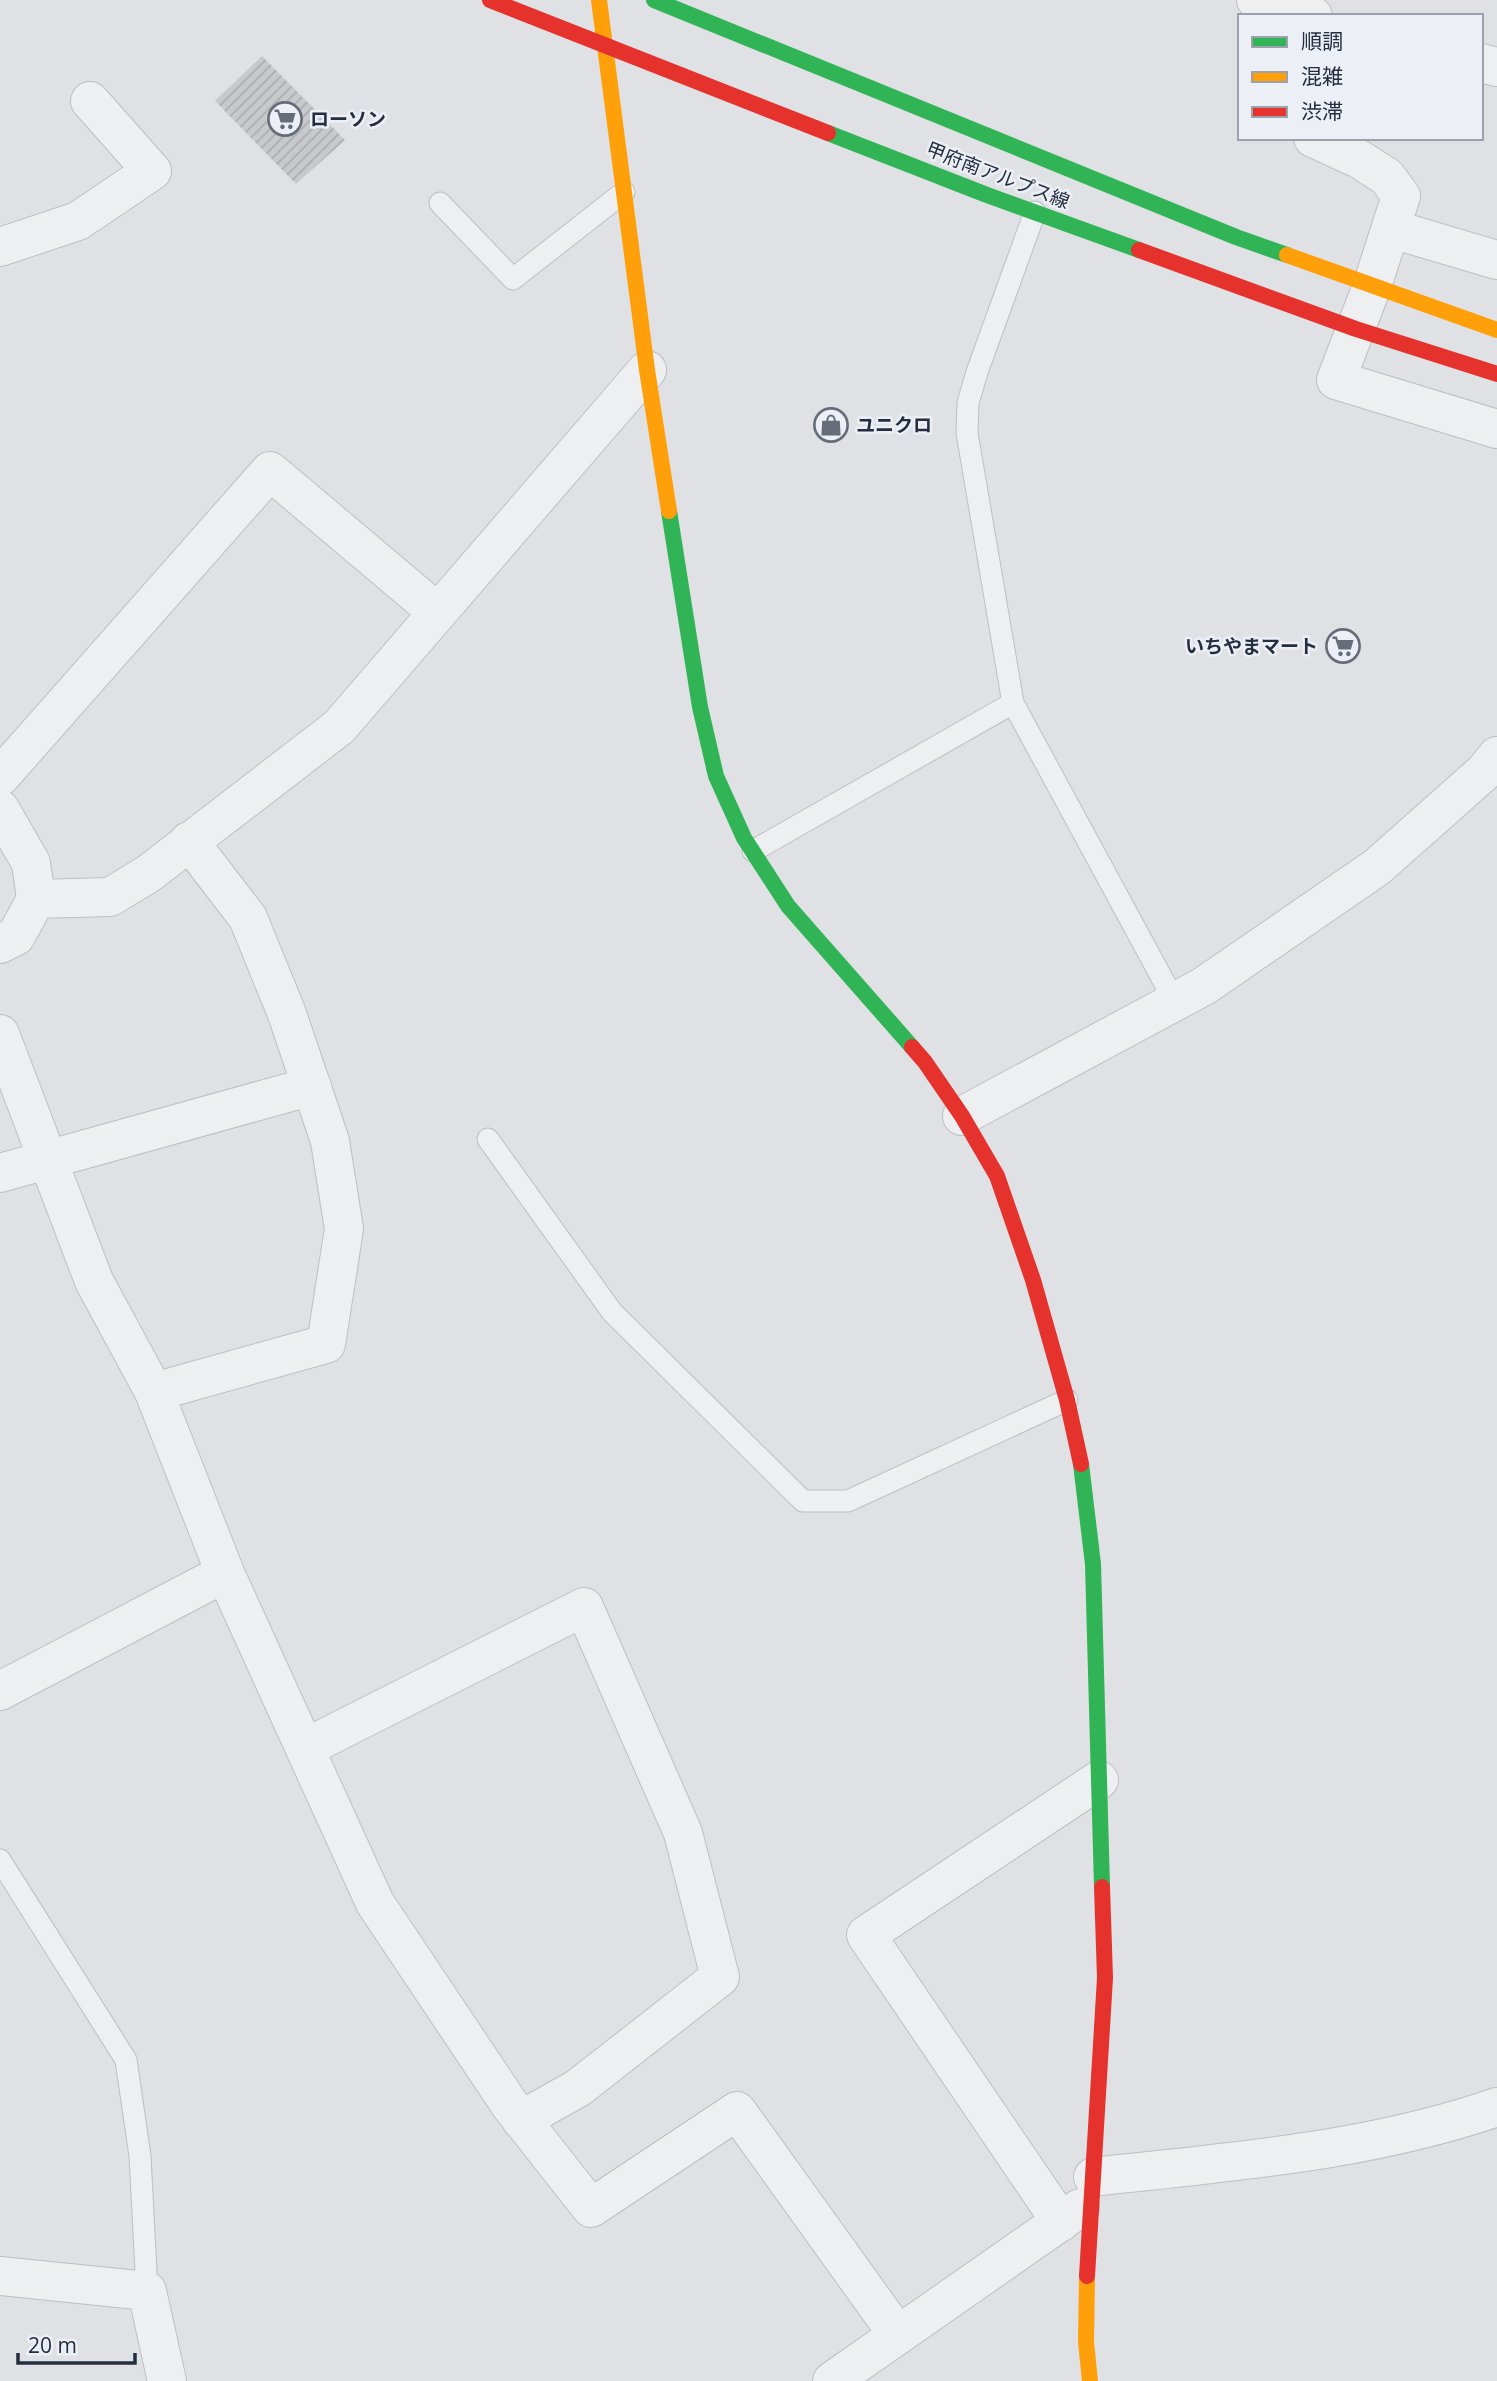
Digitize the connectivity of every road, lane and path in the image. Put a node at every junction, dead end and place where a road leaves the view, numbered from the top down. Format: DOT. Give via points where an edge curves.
graph roads {
  1 [pos="490,0"];
  2 [pos="599,0"];
  3 [pos="654,0"];
  4 [pos="1263,5"];
  5 [pos="1303,14"];
  6 [pos="606,44"];
  7 [pos="90,101"];
  8 [pos="1317,140"];
  9 [pos="624,192"];
  10 [pos="440,203"];
  11 [pos="1035,212"];
  12 [pos="1392,229"];
  13 [pos="0,247"];
  14 [pos="1497,260"];
  15 [pos="1372,286"];
  16 [pos="1356,329"];
  17 [pos="1497,330"];
  18 [pos="647,370"];
  19 [pos="1497,374"];
  20 [pos="1497,429"];
  21 [pos="437,612"];
  22 [pos="1013,704"];
  23 [pos="1497,756"];
  24 [pos="0,777"];
  25 [pos="0,809"];
  26 [pos="189,841"];
  27 [pos="753,851"];
  28 [pos="36,899"];
  29 [pos="0,944"];
  30 [pos="1175,1002"];
  31 [pos="0,1034"];
  32 [pos="312,1086"];
  33 [pos="962,1116"];
  34 [pos="488,1139"];
  35 [pos="47,1159"];
  36 [pos="0,1173"];
  37 [pos="154,1392"];
  38 [pos="1067,1400"];
  39 [pos="225,1573"];
  40 [pos="1,1686"];
  41 [pos="305,1748"];
  42 [pos="1099,1780"];
  43 [pos="0,1860"];
  44 [pos="1497,2107"];
  45 [pos="521,2120"];
  46 [pos="1092,2188"];
  47 [pos="1061,2222"];
  48 [pos="0,2276"];
  49 [pos="147,2291"];
  50 [pos="898,2335"];
  51 [pos="167,2381"];
  52 [pos="832,2381"];
  53 [pos="1090,2381"];
  1 -- 6 [label="street, 甲府南アルプス線"];
  2 -- 6 [label="street"];
  3 -- 15 [label="street, 甲府南アルプス線" via="1236,237"];
  4 -- 5 [label="street"];
  6 -- 9 [label="street"];
  6 -- 11 [label="street, 甲府南アルプス線"];
  7 -- 13 [label="street" via="152,171 78,221"];
  8 -- 12 [label="street" via="1387,177 1401,196"];
  9 -- 10 [label="lane" via="513,279"];
  9 -- 18 [label="street"];
  11 -- 16 [label="street, 甲府南アルプス線"];
  11 -- 22 [label="lane" via="968,403 967,433"];
  12 -- 14 [label="street"];
  12 -- 15 [label="street"];
  15 -- 16 [label="street"];
  15 -- 17 [label="street, 甲府南アルプス線"];
  16 -- 19 [label="street, 甲府南アルプス線"];
  16 -- 20 [label="street" via="1336,380"];
  18 -- 21 [label="street"];
  18 -- 27 [label="street" via="700,707 716,776"];
  21 -- 24 [label="street" via="270,471"];
  21 -- 26 [label="street" via="339,727"];
  22 -- 27 [label="lane"];
  22 -- 30 [label="lane"];
  23 -- 30 [label="street" via="1377,867"];
  25 -- 28 [label="street" via="31,863"];
  26 -- 28 [label="street" via="110,897"];
  26 -- 32 [label="street" via="248,918"];
  27 -- 33 [label="street" via="788,906 925,1062"];
  28 -- 29 [label="street" via="16,936"];
  30 -- 33 [label="street"];
  31 -- 35 [label="street"];
  32 -- 35 [label="street"];
  32 -- 37 [label="street" via="330,1142 344,1229 326,1344"];
  33 -- 38 [label="street" via="997,1176"];
  34 -- 38 [label="lane" via="612,1312 803,1501 848,1501"];
  35 -- 36 [label="street"];
  35 -- 37 [label="street" via="94,1281"];
  37 -- 39 [label="street"];
  38 -- 42 [label="street" via="1084,1476 1093,1564"];
  39 -- 40 [label="street"];
  39 -- 41 [label="street"];
  41 -- 45 [label="street" via="375,1903"];
  41 -- 45 [label="street" via="584,1607 683,1833 720,1977 579,2088"];
  42 -- 46 [label="street" via="1105,1978"];
  42 -- 47 [label="street" via="866,1935"];
  43 -- 49 [label="lane" via="126,2060 140,2156"];
  44 -- 46 [label="street" via="1454,2122 1370,2140"];
  45 -- 50 [label="street" via="591,2208 737,2111"];
  46 -- 47 [label="street"];
  46 -- 53 [label="street" via="1086,2342"];
  47 -- 50 [label="street"];
  48 -- 49 [label="street"];
  49 -- 51 [label="street"];
  50 -- 52 [label="street"];
}
